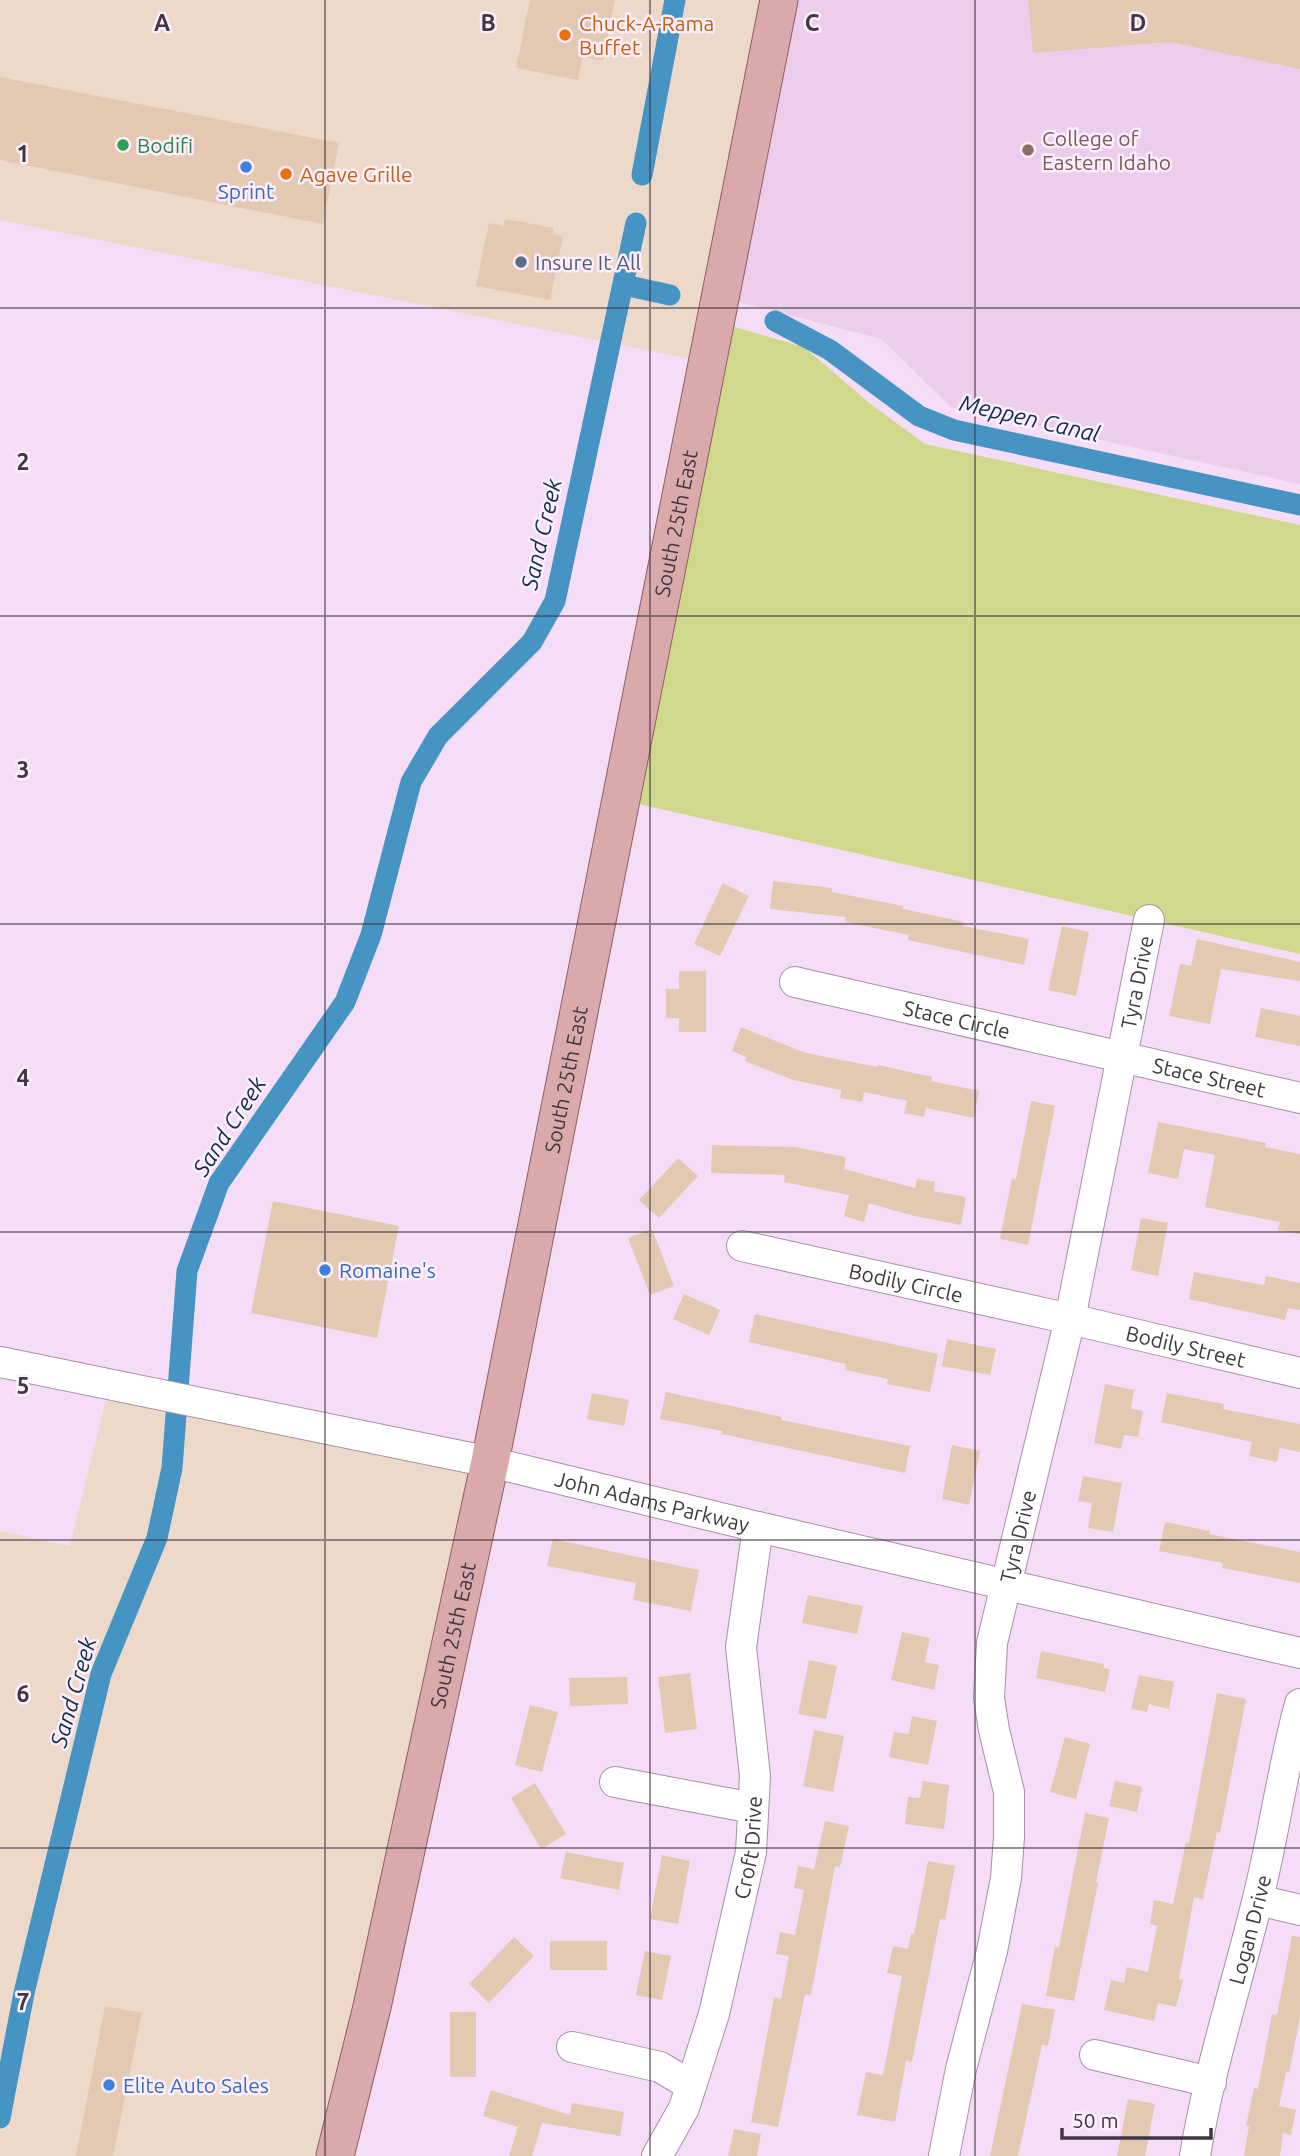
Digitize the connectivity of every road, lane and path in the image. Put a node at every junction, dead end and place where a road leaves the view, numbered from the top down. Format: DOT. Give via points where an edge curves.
graph roads {
  1 [pos="779,0"];
  2 [pos="1149,920"];
  3 [pos="795,982"];
  4 [pos="1121,1056"];
  5 [pos="1300,1098"];
  6 [pos="742,1246"];
  7 [pos="1070,1319"];
  8 [pos="0,1362"];
  9 [pos="1300,1373"];
  10 [pos="490,1462"];
  11 [pos="758,1527"];
  12 [pos="1007,1585"];
  13 [pos="1300,1653"];
  14 [pos="1300,1704"];
  15 [pos="615,1782"];
  16 [pos="754,1808"];
  17 [pos="1258,1900"];
  18 [pos="1300,1910"];
  19 [pos="572,2047"];
  20 [pos="1095,2055"];
  21 [pos="1211,2082"];
  22 [pos="690,2085"];
  23 [pos="335,2156"];
  24 [pos="657,2156"];
  25 [pos="944,2156"];
  26 [pos="1195,2156"];
  1 -- 10 [label="main road, South 25th East"];
  2 -- 4 [label="street, Tyra Drive"];
  3 -- 4 [label="street, Stace Circle"];
  4 -- 5 [label="street, Stace Street"];
  4 -- 7 [label="street, Tyra Drive"];
  6 -- 7 [label="street, Bodily Circle"];
  7 -- 9 [label="street, Bodily Street"];
  7 -- 12 [label="street, Tyra Drive"];
  8 -- 10 [label="street, John Adams Parkway"];
  10 -- 11 [label="street, John Adams Parkway"];
  10 -- 23 [label="main road, South 25th East" via="372,2007"];
  11 -- 12 [label="street, John Adams Parkway"];
  11 -- 16 [label="street, Croft Drive" via="741,1647 755,1776"];
  12 -- 13 [label="street, John Adams Parkway"];
  12 -- 25 [label="street, Tyra Drive" via="989,1671 994,1730 1009,1792 1006,1878"];
  14 -- 17 [label="street, Logan Drive"];
  15 -- 16 [label="street"];
  16 -- 22 [label="street, Croft Drive" via="751,1852 714,2014"];
  17 -- 18 [label="street"];
  17 -- 21 [label="street, Logan Drive"];
  19 -- 22 [label="street" via="660,2067"];
  20 -- 21 [label="street"];
  21 -- 26 [label="street, Logan Drive"];
  22 -- 24 [label="street, Croft Drive" via="684,2108"];
}
